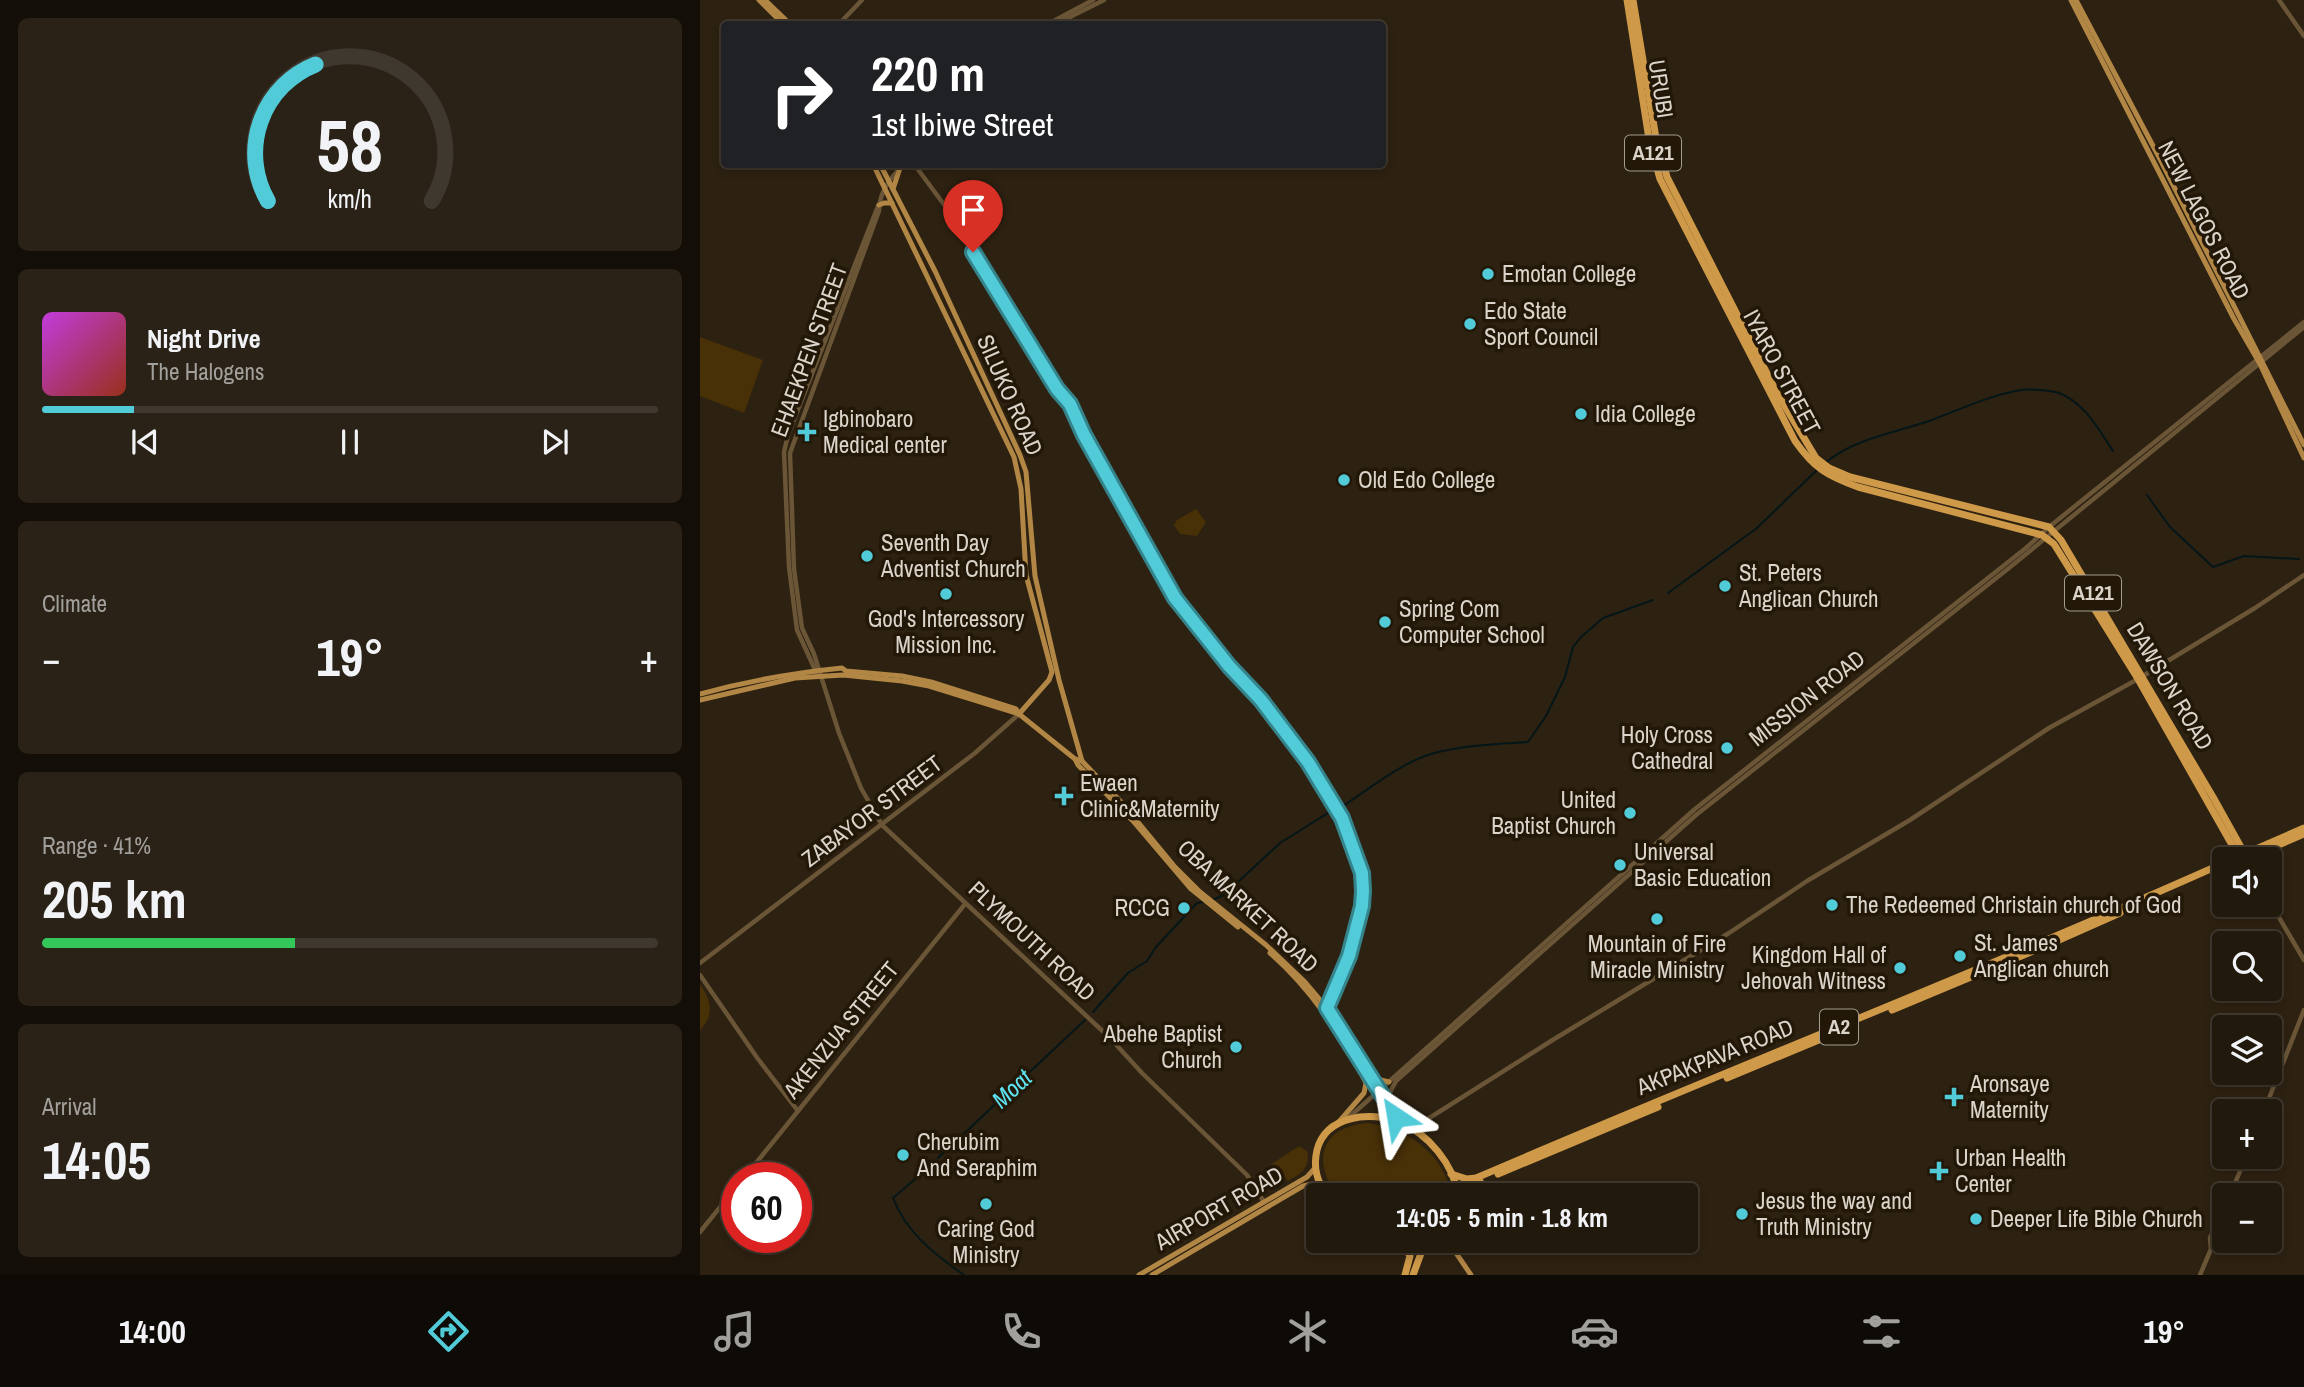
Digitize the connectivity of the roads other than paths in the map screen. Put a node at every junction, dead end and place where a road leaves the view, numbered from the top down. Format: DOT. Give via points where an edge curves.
graph roads {
  1 [pos="759,0"];
  2 [pos="765,0"];
  3 [pos="862,0"];
  4 [pos="1093,0"];
  5 [pos="1104,0"];
  6 [pos="1627,0"];
  7 [pos="1633,0"];
  8 [pos="2071,0"];
  9 [pos="2076,0"];
  10 [pos="2279,0"];
  11 [pos="780,21"];
  12 [pos="787,21"];
  13 [pos="841,21"];
  14 [pos="1054,21"];
  15 [pos="1062,21"];
  16 [pos="2304,36"];
  17 [pos="875,168"];
  18 [pos="882,168"];
  19 [pos="899,168"];
  20 [pos="900,168"];
  21 [pos="901,168"];
  22 [pos="917,168"];
  23 [pos="884,172"];
  24 [pos="889,180"];
  25 [pos="885,188"];
  26 [pos="892,188"];
  27 [pos="892,203"];
  28 [pos="879,205"];
  29 [pos="935,271"];
  30 [pos="928,275"];
  31 [pos="1722,292"];
  32 [pos="2304,322"];
  33 [pos="2304,327"];
  34 [pos="2260,361"];
  35 [pos="2304,445"];
  36 [pos="2304,458"];
  37 [pos="2048,533"];
  38 [pos="2304,575"];
  39 [pos="1052,672"];
  40 [pos="819,674"];
  41 [pos="2140,677"];
  42 [pos="700,694"];
  43 [pos="700,700"];
  44 [pos="1019,714"];
  45 [pos="1078,741"];
  46 [pos="1064,750"];
  47 [pos="1079,760"];
  48 [pos="882,824"];
  49 [pos="2304,828"];
  50 [pos="2304,834"];
  51 [pos="2236,847"];
  52 [pos="2265,847"];
  53 [pos="2270,847"];
  54 [pos="2212,871"];
  55 [pos="2212,871"];
  56 [pos="965,904"];
  57 [pos="2279,917"];
  58 [pos="2304,960"];
  59 [pos="700,963"];
  60 [pos="700,975"];
  61 [pos="1326,1010"];
  62 [pos="2304,1010"];
  63 [pos="1368,1072"];
  64 [pos="1389,1082"];
  65 [pos="1378,1091"];
  66 [pos="2269,1099"];
  67 [pos="798,1111"];
  68 [pos="1397,1119"];
  69 [pos="1346,1120"];
  70 [pos="1336,1125"];
  71 [pos="1412,1129"];
  72 [pos="757,1162"];
  73 [pos="1315,1168"];
  74 [pos="1451,1174"];
  75 [pos="1320,1183"];
  76 [pos="1455,1183"];
  77 [pos="1475,1183"];
  78 [pos="1306,1185"];
  79 [pos="1264,1202"];
  80 [pos="721,1206"];
  81 [pos="700,1232"];
  82 [pos="2212,1234"];
  83 [pos="1408,1253"];
  84 [pos="1421,1253"];
  85 [pos="1458,1253"];
  86 [pos="1139,1275"];
  87 [pos="1152,1275"];
  88 [pos="1405,1275"];
  89 [pos="1413,1275"];
  90 [pos="1471,1275"];
  91 [pos="2200,1275"];
  1 -- 11 [label="main road"];
  2 -- 12 [label="main road"];
  3 -- 13 [label="street"];
  4 -- 14 [label="street"];
  5 -- 15 [label="street"];
  6 -- 31 [label="highway, URUBI / A121" via="1649,139 1660,179"];
  7 -- 31 [label="highway, URUBI / A121" via="1667,177"];
  8 -- 34 [label="main road, NEW LAGOS ROAD" via="2234,319"];
  9 -- 34 [label="main road, NEW LAGOS ROAD"];
  10 -- 16 [label="street"];
  17 -- 25 [label="main road, SILUKO ROAD"];
  18 -- 23 [label="main road, SILUKO ROAD"];
  19 -- 23 [label="main road"];
  20 -- 24 [label="street, EHAEKPEN STREET"];
  21 -- 26 [label="main road"];
  22 -- 61 [label="street" via="951,214 1070,404 1175,598 1261,700 1317,776 1347,832 1362,873 1362,906 1349,956"];
  23 -- 24 [label="main road, SILUKO ROAD"];
  24 -- 25 [label="street, EHAEKPEN STREET"];
  24 -- 26 [label="main road, SILUKO ROAD"];
  25 -- 27 [label="main road, SILUKO ROAD"];
  25 -- 28 [label="street, EHAEKPEN STREET"];
  26 -- 29 [label="main road, SILUKO ROAD"];
  27 -- 28 [label="main road"];
  27 -- 30 [label="main road, SILUKO ROAD"];
  28 -- 40 [label="street, EHAEKPEN STREET" via="784,452 797,630"];
  29 -- 30 [label="main road"];
  29 -- 45 [label="main road, SILUKO ROAD" via="1026,472 1035,576"];
  30 -- 39 [label="main road, SILUKO ROAD" via="1014,457 1021,489 1026,575"];
  31 -- 37 [label="highway, IYARO STREET / A121" via="1795,441 1836,480"];
  32 -- 34 [label="street, MISSION ROAD"];
  33 -- 34 [label="street, MISSION ROAD"];
  34 -- 35 [label="main road, NEW LAGOS ROAD"];
  34 -- 36 [label="main road, NEW LAGOS ROAD"];
  34 -- 37 [label="street, MISSION ROAD"];
  37 -- 41 [label="highway, DAWSON ROAD / A121"];
  37 -- 64 [label="street, MISSION ROAD" via="1695,809"];
  37 -- 68 [label="street, MISSION ROAD" via="1696,815 1396,1081 1388,1096"];
  38 -- 41 [label="street"];
  39 -- 44 [label="main road, ZABAYOR STREET"];
  40 -- 42 [label="main road" via="753,680"];
  40 -- 43 [label="main road"];
  40 -- 44 [label="main road" via="902,681"];
  40 -- 48 [label="street, PLYMOUTH ROAD" via="860,788"];
  41 -- 51 [label="highway, DAWSON ROAD / A121"];
  41 -- 71 [label="street" via="2049,728 1910,820"];
  44 -- 46 [label="main road, OBA MARKET ROAD"];
  44 -- 48 [label="street, ZABAYOR STREET" via="975,754"];
  45 -- 46 [label="main road"];
  45 -- 47 [label="main road, SILUKO ROAD"];
  46 -- 47 [label="main road, OBA MARKET ROAD"];
  47 -- 61 [label="main road, OBA MARKET ROAD" via="1078,765 1189,888 1281,963"];
  48 -- 56 [label="street, PLYMOUTH ROAD"];
  48 -- 59 [label="street, ZABAYOR STREET"];
  49 -- 52 [label="highway"];
  50 -- 53 [label="highway"];
  54 -- 74 [label="highway, AKPAKPAVA ROAD / A2" via="1476,1178"];
  55 -- 77 [label="highway, AKPAKPAVA ROAD / A2" via="1968,980"];
  56 -- 67 [label="street, AKENZUA STREET"];
  56 -- 79 [label="street, PLYMOUTH ROAD" via="1110,1038 1247,1175"];
  57 -- 58 [label="street"];
  60 -- 67 [label="street"];
  61 -- 63 [label="main road, OBA MARKET ROAD"];
  61 -- 70 [label="main road, OBA MARKET ROAD" via="1366,1083 1364,1093"];
  62 -- 66 [label="street"];
  63 -- 64 [label="main road"];
  63 -- 65 [label="main road, OBA MARKET ROAD"];
  64 -- 65 [label="street, MISSION ROAD"];
  65 -- 68 [label="main road, OBA MARKET ROAD"];
  65 -- 69 [label="street, MISSION ROAD"];
  67 -- 72 [label="street, AKENZUA STREET"];
  68 -- 69 [label="highway, A2"];
  68 -- 71 [label="highway, A2"];
  69 -- 70 [label="highway, A2"];
  70 -- 73 [label="highway, A2" via="1319,1143"];
  71 -- 74 [label="highway, A2" via="1433,1146"];
  73 -- 75 [label="highway"];
  73 -- 79 [label="main road, AIRPORT ROAD"];
  74 -- 76 [label="highway, A2"];
  78 -- 87 [label="main road, AIRPORT ROAD"];
  79 -- 86 [label="main road, AIRPORT ROAD"];
  80 -- 81 [label="street"];
  82 -- 91 [label="street"];
  83 -- 88 [label="highway"];
  84 -- 89 [label="highway"];
  85 -- 90 [label="main road"];
}
